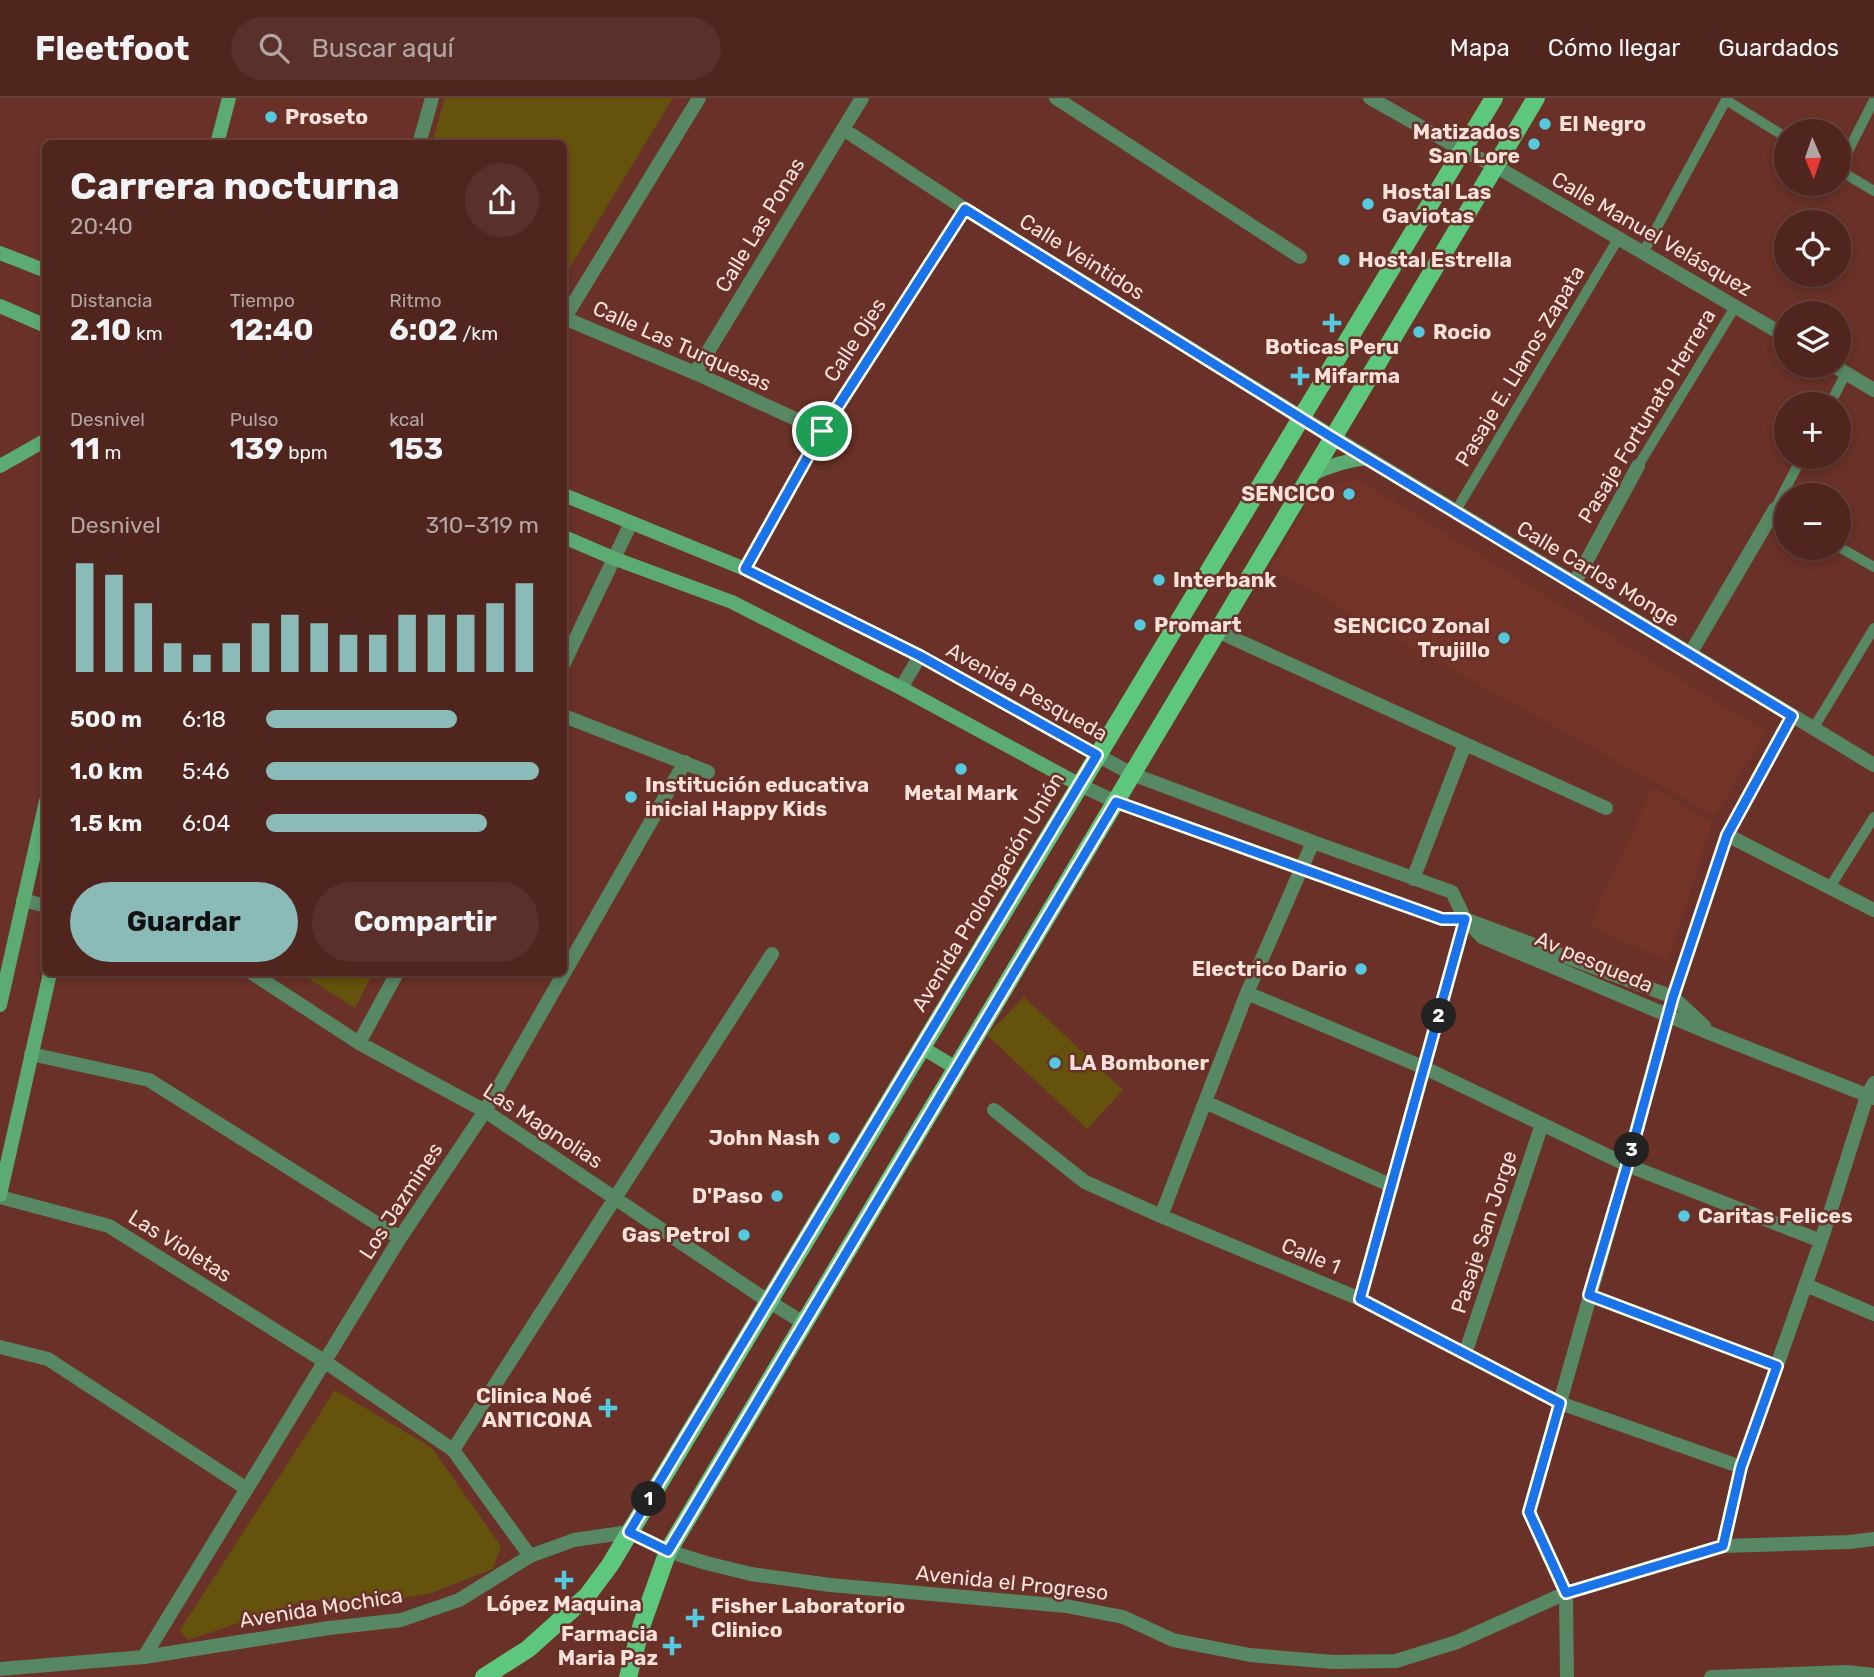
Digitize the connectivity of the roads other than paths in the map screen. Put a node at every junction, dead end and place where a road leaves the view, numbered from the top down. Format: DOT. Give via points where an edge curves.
graph roads {
  1 [pos="229,98"];
  2 [pos="432,98"];
  3 [pos="699,98"];
  4 [pos="862,98"];
  5 [pos="1056,98"];
  6 [pos="1370,98"];
  7 [pos="1494,98"];
  8 [pos="1536,98"];
  9 [pos="1727,99"];
  10 [pos="1874,100"];
  11 [pos="843,129"];
  12 [pos="1774,130"];
  13 [pos="218,140"];
  14 [pos="420,140"];
  15 [pos="1852,143"];
  16 [pos="1462,150"];
  17 [pos="1495,166"];
  18 [pos="1852,177"];
  19 [pos="1874,191"];
  20 [pos="965,209"];
  21 [pos="1618,239"];
  22 [pos="0,253"];
  23 [pos="1643,253"];
  24 [pos="1300,257"];
  25 [pos="42,269"];
  26 [pos="0,306"];
  27 [pos="1735,307"];
  28 [pos="567,313"];
  29 [pos="567,319"];
  30 [pos="42,324"];
  31 [pos="1774,330"];
  32 [pos="695,373"];
  33 [pos="1851,376"];
  34 [pos="1874,390"];
  35 [pos="1301,417"];
  36 [pos="822,431"];
  37 [pos="1333,438"];
  38 [pos="42,442"];
  39 [pos="1367,458"];
  40 [pos="0,466"];
  41 [pos="1638,466"];
  42 [pos="1310,475"];
  43 [pos="567,496"];
  44 [pos="1455,512"];
  45 [pos="631,523"];
  46 [pos="1774,523"];
  47 [pos="567,538"];
  48 [pos="1851,554"];
  49 [pos="613,558"];
  50 [pos="1874,567"];
  51 [pos="745,569"];
  52 [pos="1574,584"];
  53 [pos="1874,628"];
  54 [pos="1217,631"];
  55 [pos="1690,654"];
  56 [pos="920,656"];
  57 [pos="567,657"];
  58 [pos="901,688"];
  59 [pos="1792,716"];
  60 [pos="567,717"];
  61 [pos="1813,729"];
  62 [pos="1465,744"];
  63 [pos="1097,755"];
  64 [pos="685,762"];
  65 [pos="1874,765"];
  66 [pos="708,772"];
  67 [pos="1132,775"];
  68 [pos="1080,785"];
  69 [pos="1116,802"];
  70 [pos="1606,808"];
  71 [pos="1874,817"];
  72 [pos="42,818"];
  73 [pos="1727,835"];
  74 [pos="1312,842"];
  75 [pos="1300,869"];
  76 [pos="1413,879"];
  77 [pos="1830,887"];
  78 [pos="23,900"];
  79 [pos="42,905"];
  80 [pos="1874,910"];
  81 [pos="1465,919"];
  82 [pos="772,954"];
  83 [pos="567,968"];
  84 [pos="49,976"];
  85 [pos="257,976"];
  86 [pos="395,976"];
  87 [pos="562,976"];
  88 [pos="1247,993"];
  89 [pos="1673,997"];
  90 [pos="0,1005"];
  91 [pos="1668,1016"];
  92 [pos="1712,1034"];
  93 [pos="359,1043"];
  94 [pos="921,1047"];
  95 [pos="31,1054"];
  96 [pos="956,1068"];
  97 [pos="1424,1068"];
  98 [pos="1872,1092"];
  99 [pos="1205,1102"];
  100 [pos="994,1110"];
  101 [pos="485,1111"];
  102 [pos="1542,1124"];
  103 [pos="1627,1166"];
  104 [pos="1392,1186"];
  105 [pos="0,1196"];
  106 [pos="615,1198"];
  107 [pos="1161,1216"];
  108 [pos="400,1238"];
  109 [pos="1821,1241"];
  110 [pos="1806,1284"];
  111 [pos="1589,1295"];
  112 [pos="1360,1299"];
  113 [pos="768,1301"];
  114 [pos="1874,1314"];
  115 [pos="804,1323"];
  116 [pos="0,1347"];
  117 [pos="1465,1353"];
  118 [pos="324,1361"];
  119 [pos="1777,1366"];
  120 [pos="1560,1403"];
  121 [pos="453,1450"];
  122 [pos="1741,1467"];
  123 [pos="247,1489"];
  124 [pos="629,1532"];
  125 [pos="1874,1539"];
  126 [pos="1723,1546"];
  127 [pos="668,1551"];
  128 [pos="530,1556"];
  129 [pos="1566,1593"];
  130 [pos="144,1657"];
  131 [pos="0,1669"];
  132 [pos="1790,1675"];
  133 [pos="1874,1675"];
  134 [pos="484,1677"];
  135 [pos="628,1677"];
  136 [pos="1567,1677"];
  137 [pos="1711,1677"];
  1 -- 13 [label="main road"];
  2 -- 14 [label="street"];
  3 -- 28 [label="street"];
  4 -- 11 [label="street, Calle Las Ponas"];
  5 -- 24 [label="street"];
  6 -- 16 [label="street, Calle Manuel Velásquez"];
  7 -- 16 [label="main road, Avenida Prolongación Unión"];
  8 -- 17 [label="main road"];
  9 -- 12 [label="street"];
  9 -- 23 [label="street"];
  10 -- 15 [label="street"];
  11 -- 20 [label="street, Calle Veintidos"];
  11 -- 32 [label="street, Calle Las Ponas"];
  16 -- 17 [label="street, Calle Manuel Velásquez"];
  16 -- 35 [label="main road, Avenida Prolongación Unión"];
  17 -- 21 [label="street, Calle Manuel Velásquez"];
  17 -- 37 [label="main road"];
  18 -- 19 [label="street"];
  20 -- 35 [label="street, Calle Veintidos"];
  20 -- 36 [label="street, Calle Ojes"];
  21 -- 23 [label="street, Calle Manuel Velásquez"];
  21 -- 44 [label="street, Pasaje E. Llanos Zapata"];
  22 -- 25 [label="main road"];
  23 -- 27 [label="street, Calle Manuel Velásquez"];
  26 -- 30 [label="main road"];
  27 -- 31 [label="street, Calle Manuel Velásquez"];
  27 -- 41 [label="street, Pasaje Fortunato Herrera"];
  29 -- 32 [label="street, Calle Las Turquesas"];
  32 -- 36 [label="street, Calle Las Turquesas"];
  33 -- 34 [label="street"];
  35 -- 37 [label="street, Calle Carlos Monge"];
  35 -- 63 [label="main road, Avenida Prolongación Unión"];
  36 -- 51 [label="street, Calle Ojes"];
  37 -- 39 [label="street, Calle Carlos Monge"];
  37 -- 42 [label="main road"];
  38 -- 40 [label="main road"];
  39 -- 42 [label="main road" via="1347,460"];
  39 -- 44 [label="street, Calle Carlos Monge"];
  41 -- 52 [label="street, Pasaje Fortunato Herrera"];
  42 -- 54 [label="main road"];
  43 -- 45 [label="main road, Avenida Pesqueda"];
  44 -- 52 [label="street, Calle Carlos Monge"];
  45 -- 49 [label="street"];
  45 -- 51 [label="main road, Avenida Pesqueda"];
  46 -- 55 [label="street"];
  47 -- 49 [label="main road"];
  48 -- 50 [label="street"];
  49 -- 57 [label="street"];
  49 -- 58 [label="main road" via="732,602"];
  51 -- 56 [label="main road, Avenida Pesqueda"];
  52 -- 55 [label="street, Calle Carlos Monge"];
  53 -- 61 [label="street"];
  54 -- 62 [label="street"];
  54 -- 67 [label="main road"];
  55 -- 59 [label="street, Calle Carlos Monge"];
  56 -- 58 [label="street"];
  56 -- 63 [label="main road, Avenida Pesqueda"];
  58 -- 68 [label="main road"];
  59 -- 61 [label="street, Calle Carlos Monge"];
  59 -- 73 [label="street"];
  60 -- 64 [label="street"];
  61 -- 65 [label="street, Calle Carlos Monge"];
  62 -- 70 [label="street"];
  62 -- 76 [label="street"];
  63 -- 67 [label="street, Avenida Pesqueda"];
  63 -- 68 [label="main road, Avenida Prolongación Unión"];
  64 -- 66 [label="street"];
  64 -- 83 [label="street, Los Jazmines"];
  67 -- 69 [label="main road"];
  67 -- 74 [label="street, Avenida Pesqueda"];
  68 -- 69 [label="street"];
  68 -- 94 [label="main road, Avenida Prolongación Unión"];
  69 -- 75 [label="street"];
  69 -- 96 [label="main road"];
  71 -- 77 [label="street"];
  72 -- 78 [label="main road"];
  73 -- 77 [label="street"];
  73 -- 89 [label="street"];
  74 -- 75 [label="street"];
  74 -- 76 [label="street, Avenida Pesqueda"];
  75 -- 81 [label="street" via="1442,919"];
  75 -- 88 [label="street"];
  76 -- 81 [label="street, Avenida Pesqueda" via="1452,892"];
  77 -- 80 [label="street"];
  78 -- 79 [label="street"];
  78 -- 90 [label="main road"];
  81 -- 89 [label="street"];
  81 -- 91 [label="street, Av pesqueda" via="1482,937"];
  81 -- 97 [label="street"];
  82 -- 106 [label="street"];
  84 -- 95 [label="main road"];
  85 -- 93 [label="street, Las Magnolias"];
  86 -- 93 [label="street"];
  87 -- 101 [label="street, Los Jazmines"];
  88 -- 97 [label="street"];
  88 -- 99 [label="street"];
  89 -- 91 [label="street"];
  89 -- 92 [label="street"];
  91 -- 92 [label="street, Av pesqueda"];
  91 -- 103 [label="street"];
  92 -- 98 [label="street"];
  93 -- 101 [label="street, Las Magnolias"];
  94 -- 96 [label="main road"];
  94 -- 113 [label="main road, Avenida Prolongación Unión"];
  95 -- 105 [label="main road"];
  95 -- 108 [label="street" via="149,1080"];
  96 -- 115 [label="main road"];
  97 -- 102 [label="street"];
  97 -- 104 [label="street"];
  98 -- 109 [label="street"];
  99 -- 104 [label="street"];
  99 -- 107 [label="street"];
  100 -- 107 [label="street, Calle 1" via="1084,1182"];
  101 -- 106 [label="street, Las Magnolias"];
  101 -- 108 [label="street, Los Jazmines"];
  102 -- 103 [label="street"];
  102 -- 117 [label="street, Pasaje San Jorge"];
  103 -- 109 [label="street"];
  103 -- 111 [label="street"];
  104 -- 112 [label="street"];
  105 -- 118 [label="street, Las Violetas" via="109,1226"];
  106 -- 113 [label="street, Las Magnolias"];
  106 -- 121 [label="street"];
  107 -- 112 [label="street, Calle 1"];
  108 -- 118 [label="street, Los Jazmines"];
  109 -- 110 [label="street"];
  110 -- 114 [label="street"];
  110 -- 119 [label="street"];
  111 -- 119 [label="street"];
  111 -- 120 [label="street"];
  112 -- 117 [label="street, Calle 1"];
  113 -- 115 [label="street, Las Magnolias"];
  113 -- 124 [label="main road, Avenida Prolongación Unión"];
  115 -- 127 [label="main road"];
  116 -- 123 [label="street" via="48,1359"];
  117 -- 120 [label="street, Calle 1"];
  118 -- 121 [label="street, Las Violetas"];
  118 -- 123 [label="street, Los Jazmines"];
  119 -- 122 [label="street"];
  120 -- 122 [label="street, Calle 1"];
  120 -- 129 [label="street" via="1529,1512"];
  121 -- 128 [label="street, Las Violetas"];
  122 -- 126 [label="street"];
  123 -- 130 [label="street, Los Jazmines"];
  124 -- 127 [label="street"];
  124 -- 128 [label="street, Avenida Mochica" via="574,1540"];
  124 -- 134 [label="main road, Avenida Prolongación Unión" via="587,1596 528,1649"];
  125 -- 126 [label="street, Avenida el Progreso"];
  126 -- 129 [label="street, Avenida el Progreso"];
  127 -- 129 [label="street, Avenida el Progreso" via="751,1574 1066,1606 1123,1617 1173,1640 1250,1655 1333,1662 1396,1661 1457,1642"];
  127 -- 135 [label="main road"];
  128 -- 130 [label="street, Avenida Mochica" via="459,1600 401,1620"];
  129 -- 136 [label="street"];
  130 -- 131 [label="street, Avenida Mochica"];
  132 -- 133 [label="street"];
  132 -- 137 [label="street"];
}
